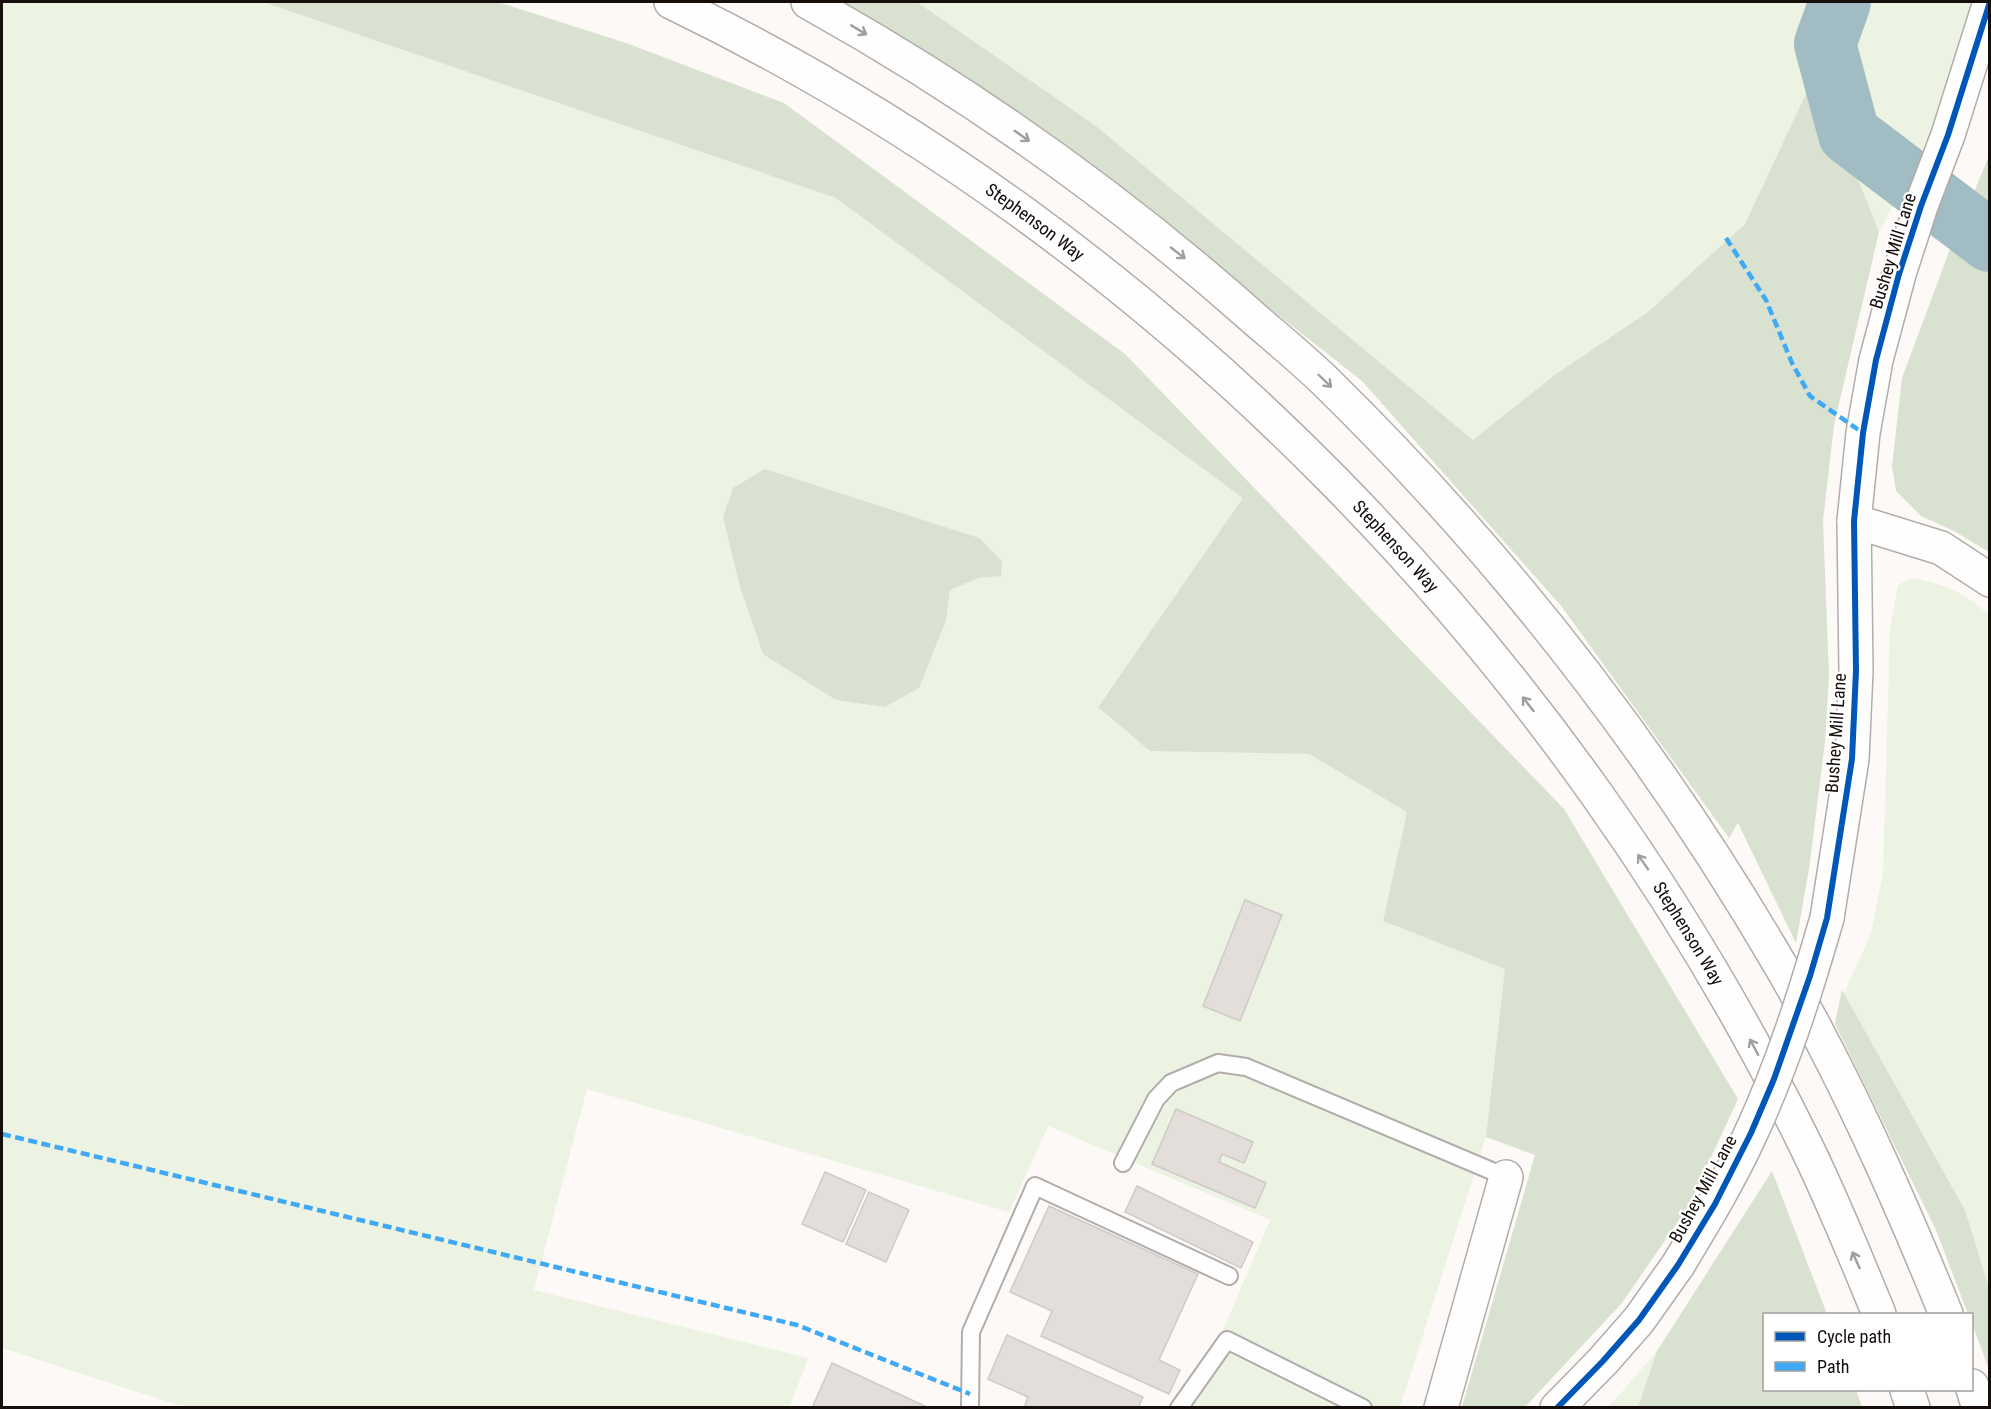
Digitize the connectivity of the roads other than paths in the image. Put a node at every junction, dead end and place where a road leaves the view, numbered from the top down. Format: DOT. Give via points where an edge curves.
graph roads {
  1 [pos="671,2"];
  2 [pos="808,2"];
  3 [pos="1989,2"];
  4 [pos="1982,56"];
  5 [pos="1854,521"];
  6 [pos="1989,580"];
  7 [pos="1124,1163"];
  8 [pos="1506,1177"];
  9 [pos="1229,1276"];
  10 [pos="1879,1313"];
  11 [pos="1946,1313"];
  12 [pos="1908,1391"];
  13 [pos="1973,1391"];
  14 [pos="970,1407"];
  15 [pos="1179,1407"];
  16 [pos="1363,1407"];
  17 [pos="1441,1407"];
  18 [pos="1557,1407"];
  19 [pos="1913,1407"];
  20 [pos="1979,1407"];
  10 -- 1 [label="main road, Stephenson Way, one-way" via="1806,1147 1741,1024 1660,886 1575,764 1416,568 1282,428 1075,250 879,114 774,54"];
  2 -- 11 [label="main road, one-way" via="1004,123 1089,183 1205,274 1321,377 1465,528 1626,728 1706,844 1783,970 1857,1111"];
  3 -- 4 [label="main road, Bushey Mill Lane"];
  4 -- 5 [label="main road, Bushey Mill Lane" via="1948,135 1902,263 1876,360"];
  5 -- 6 [label="main road" via="1941,548"];
  5 -- 18 [label="main road, Bushey Mill Lane, bridge" via="1857,671 1852,759 1827,918 1793,1029 1751,1133 1678,1265 1639,1320"];
  7 -- 8 [label="lane" via="1156,1099 1171,1083 1218,1063 1246,1067"];
  8 -- 17 [label="main road"];
  9 -- 14 [label="lane" via="1035,1186 971,1332"];
  12 -- 19 [label="main road"];
  13 -- 20 [label="main road"];
  15 -- 16 [label="lane" via="1227,1340"];
}
